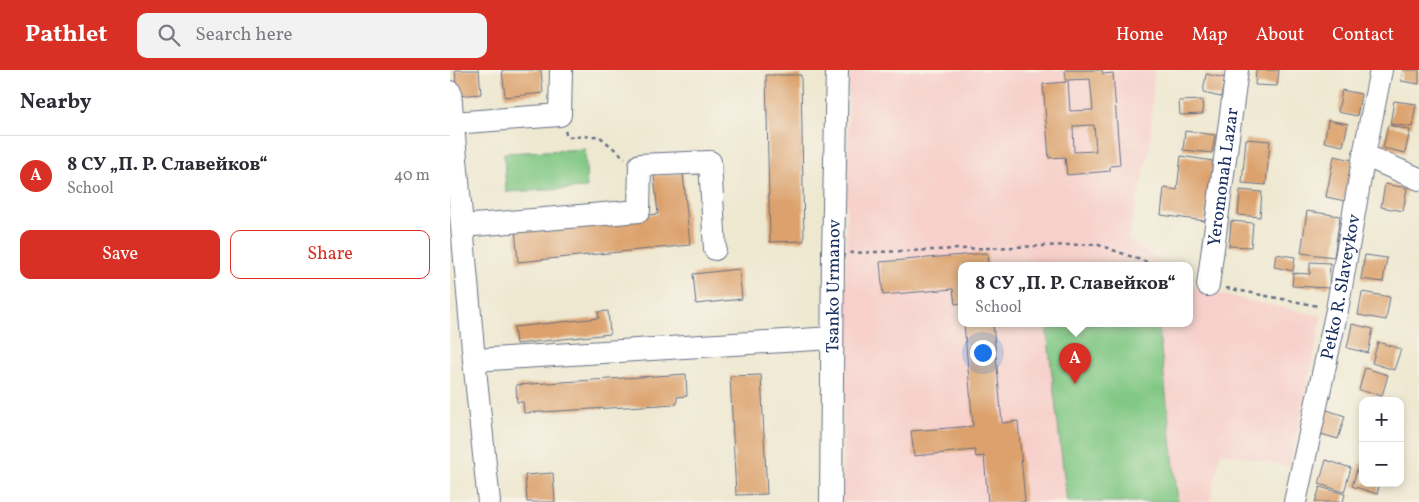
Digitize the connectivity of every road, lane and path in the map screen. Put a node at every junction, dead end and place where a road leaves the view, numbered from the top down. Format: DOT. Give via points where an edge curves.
graph roads {
  1 [pos="561,70"];
  2 [pos="837,70"];
  3 [pos="1236,70"];
  4 [pos="1381,70"];
  5 [pos="450,92"];
  6 [pos="560,115"];
  7 [pos="453,123"];
  8 [pos="1364,155"];
  9 [pos="640,165"];
  10 [pos="1419,179"];
  11 [pos="462,226"];
  12 [pos="715,249"];
  13 [pos="833,253"];
  14 [pos="1147,262"];
  15 [pos="1208,285"];
  16 [pos="1337,310"];
  17 [pos="832,338"];
  18 [pos="474,360"];
  19 [pos="489,502"];
  20 [pos="831,502"];
  21 [pos="1296,502"];
  1 -- 6 [label="street"];
  2 -- 13 [label="street, Tsanko Urmanov"];
  3 -- 15 [label="street, Yeromonah Lazar"];
  4 -- 8 [label="street, Petko R. Slaveykov"];
  5 -- 7 [label="street"];
  6 -- 7 [label="street"];
  6 -- 9 [label="path" via="567,137 599,136 624,158"];
  7 -- 11 [label="street"];
  8 -- 10 [label="street"];
  8 -- 16 [label="street, Petko R. Slaveykov"];
  9 -- 11 [label="street" via="638,211"];
  9 -- 12 [label="street" via="710,162"];
  11 -- 18 [label="street"];
  13 -- 14 [label="path" via="1096,244"];
  13 -- 17 [label="street, Tsanko Urmanov"];
  15 -- 16 [label="path"];
  16 -- 21 [label="street, Petko R. Slaveykov"];
  17 -- 18 [label="street"];
  17 -- 20 [label="street, Tsanko Urmanov"];
  18 -- 19 [label="street"];
}
